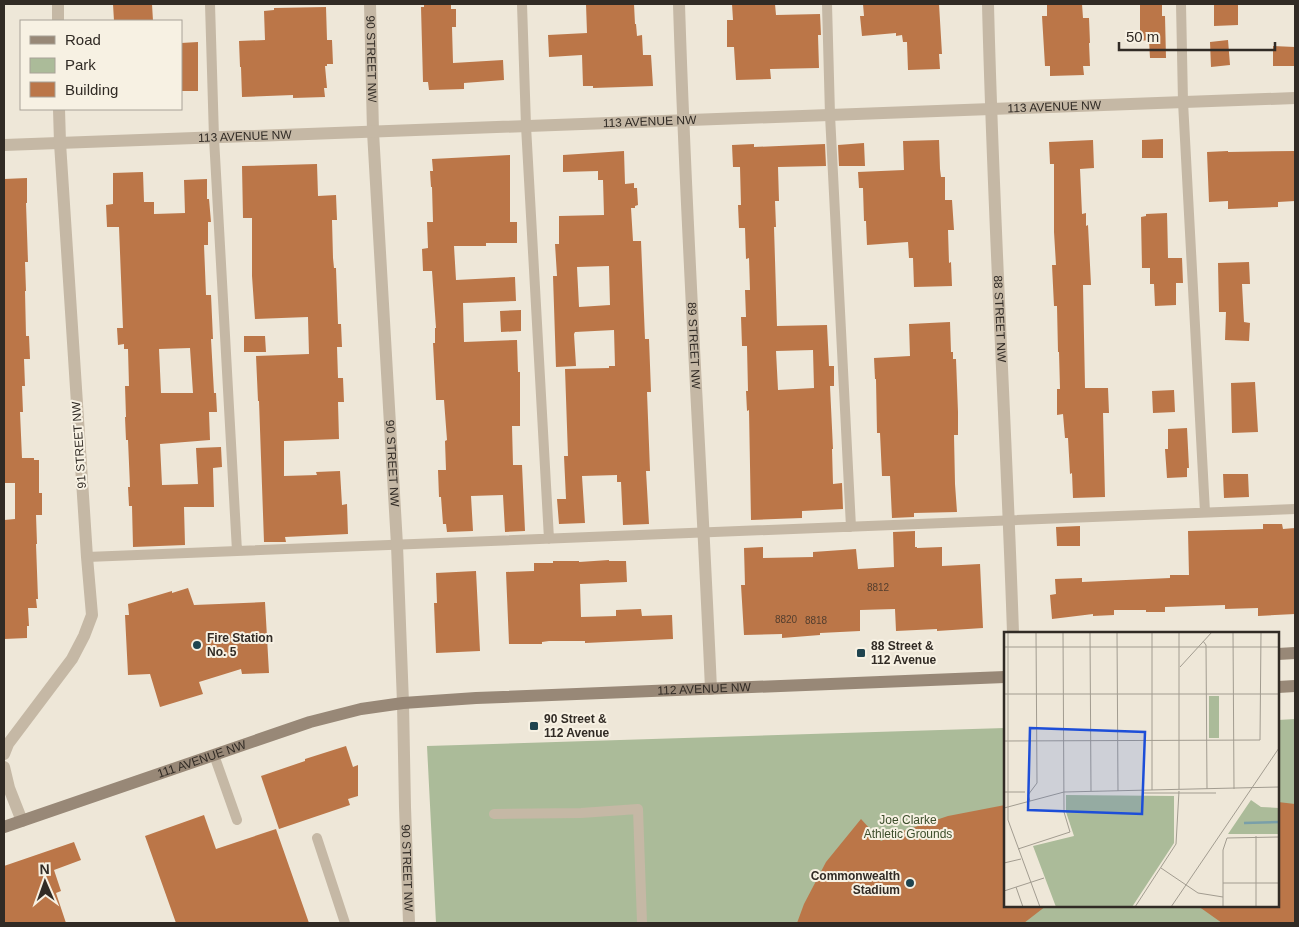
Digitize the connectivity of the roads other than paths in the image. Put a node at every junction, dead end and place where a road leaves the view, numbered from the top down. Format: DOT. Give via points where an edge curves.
graph roads {
  1 [pos="58,4"];
  2 [pos="210,4"];
  3 [pos="370,4"];
  4 [pos="522,4"];
  5 [pos="679,4"];
  6 [pos="827,4"];
  7 [pos="988,4"];
  8 [pos="1181,4"];
  9 [pos="58,20"];
  10 [pos="1295,98"];
  11 [pos="1183,102"];
  12 [pos="991,109"];
  13 [pos="59,110"];
  14 [pos="830,115"];
  15 [pos="682,120"];
  16 [pos="526,126"];
  17 [pos="373,132"];
  18 [pos="214,138"];
  19 [pos="60,143"];
  20 [pos="4,145"];
  21 [pos="1295,509"];
  22 [pos="1205,512"];
  23 [pos="1009,520"];
  24 [pos="851,527"];
  25 [pos="704,532"];
  26 [pos="549,539"];
  27 [pos="397,545"];
  28 [pos="237,551"];
  29 [pos="87,557"];
  30 [pos="1013,632"];
  31 [pos="1295,653"];
  32 [pos="1279,654"];
  33 [pos="1004,678"];
  34 [pos="1279,686"];
  35 [pos="1295,686"];
  36 [pos="711,689"];
  37 [pos="403,703"];
  38 [pos="4,754"];
  39 [pos="214,755"];
  40 [pos="4,768"];
  41 [pos="494,814"];
  42 [pos="237,820"];
  43 [pos="22,821"];
  44 [pos="4,828"];
  45 [pos="317,838"];
  46 [pos="345,923"];
  47 [pos="409,923"];
  48 [pos="642,923"];
  1 -- 9 [label="street"];
  2 -- 18 [label="lane"];
  3 -- 17 [label="street, 90 STREET NW"];
  4 -- 16 [label="lane"];
  5 -- 15 [label="street, 89 STREET NW"];
  6 -- 14 [label="lane"];
  7 -- 12 [label="street, 88 STREET NW"];
  8 -- 11 [label="lane"];
  10 -- 11 [label="street, 113 AVENUE NW"];
  11 -- 12 [label="street, 113 AVENUE NW"];
  11 -- 22 [label="lane"];
  12 -- 14 [label="street, 113 AVENUE NW"];
  12 -- 23 [label="street, 88 STREET NW"];
  13 -- 19 [label="street, 91 STREET NW"];
  14 -- 15 [label="street, 113 AVENUE NW"];
  14 -- 24 [label="lane"];
  15 -- 16 [label="street, 113 AVENUE NW"];
  15 -- 25 [label="street, 89 STREET NW"];
  16 -- 17 [label="street, 113 AVENUE NW"];
  16 -- 26 [label="lane"];
  17 -- 18 [label="street, 113 AVENUE NW"];
  17 -- 27 [label="street, 90 STREET NW"];
  18 -- 19 [label="street, 113 AVENUE NW"];
  18 -- 28 [label="lane"];
  19 -- 20 [label="street, 113 AVENUE NW"];
  19 -- 29 [label="street, 91 STREET NW"];
  21 -- 22 [label="lane"];
  22 -- 23 [label="lane"];
  23 -- 24 [label="lane"];
  23 -- 30 [label="street, 88 STREET NW"];
  24 -- 25 [label="lane"];
  25 -- 26 [label="lane"];
  25 -- 36 [label="street, 89 STREET NW"];
  26 -- 27 [label="lane"];
  27 -- 28 [label="lane"];
  27 -- 37 [label="street, 90 STREET NW"];
  28 -- 29 [label="lane"];
  29 -- 38 [label="street, 91 STREET NW" via="92,615 84,636 72,659 8,744"];
  31 -- 32 [label="main road"];
  33 -- 36 [label="main road, 112 AVENUE NW"];
  34 -- 35 [label="main road"];
  36 -- 37 [label="main road, 112 AVENUE NW"];
  37 -- 39 [label="main road, 111 AVENUE NW" via="310,722"];
  37 -- 47 [label="street, 90 STREET NW"];
  39 -- 42 [label="lane"];
  39 -- 43 [label="main road, 111 AVENUE NW"];
  40 -- 43 [label="street"];
  41 -- 48 [label="lane" via="638,809"];
  43 -- 44 [label="main road, 111 AVENUE NW"];
  45 -- 46 [label="lane"];
}
